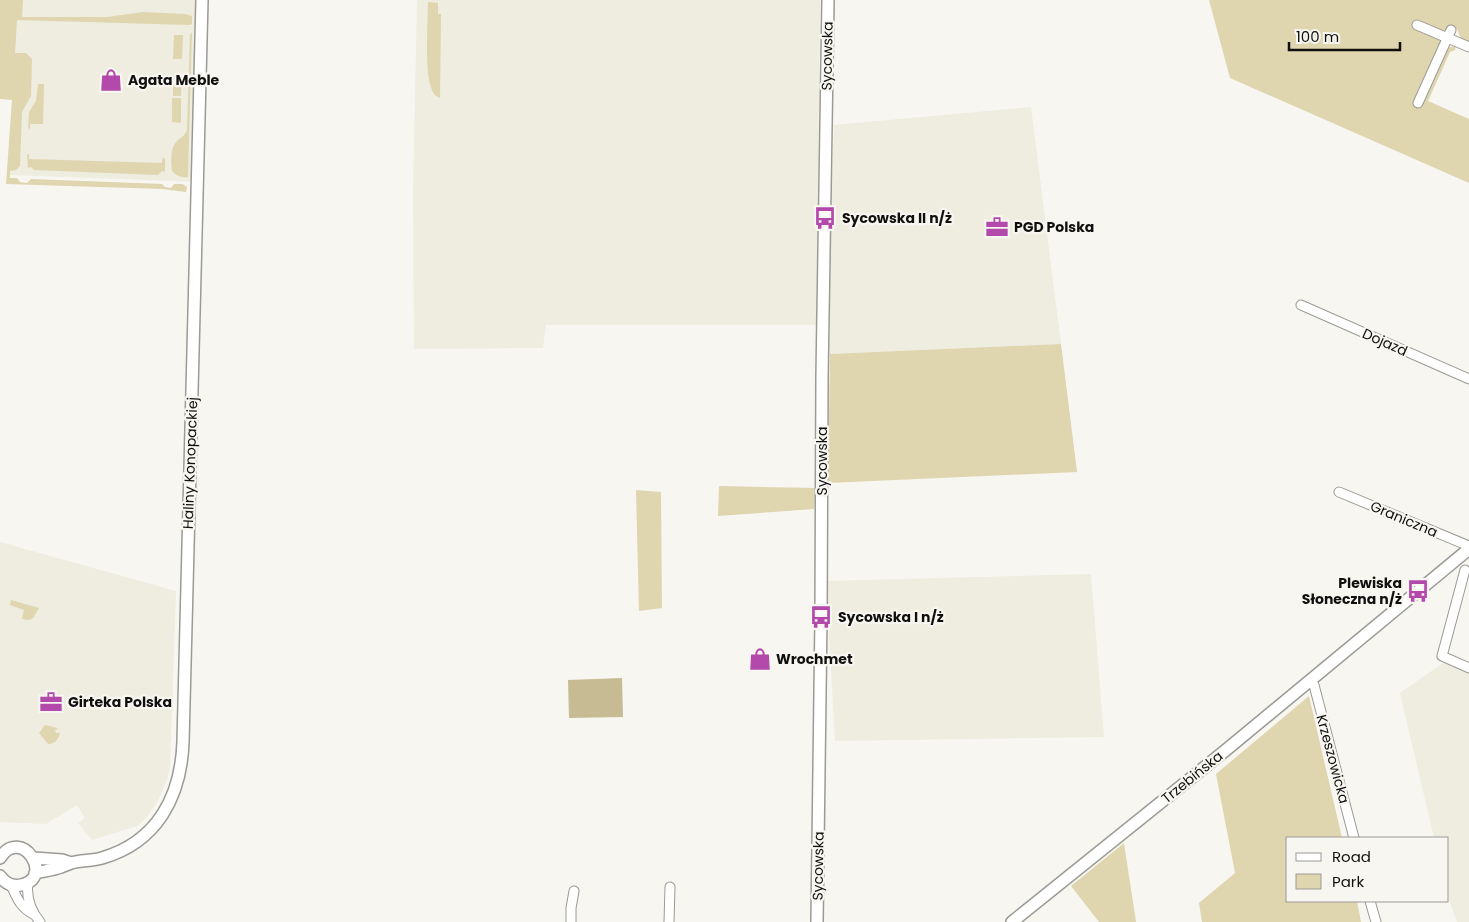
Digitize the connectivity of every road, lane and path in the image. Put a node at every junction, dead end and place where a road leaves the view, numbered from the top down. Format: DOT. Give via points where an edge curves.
graph roads {
  1 [pos="202,0"];
  2 [pos="828,0"];
  3 [pos="1418,26"];
  4 [pos="1450,34"];
  5 [pos="1469,47"];
  6 [pos="1418,103"];
  7 [pos="1301,305"];
  8 [pos="1469,379"];
  9 [pos="1339,492"];
  10 [pos="1469,548"];
  11 [pos="1455,561"];
  12 [pos="1467,571"];
  13 [pos="1469,668"];
  14 [pos="1310,680"];
  15 [pos="1354,837"];
  16 [pos="0,843"];
  17 [pos="14,848"];
  18 [pos="0,858"];
  19 [pos="34,858"];
  20 [pos="71,863"];
  21 [pos="0,876"];
  22 [pos="31,877"];
  23 [pos="11,885"];
  24 [pos="670,887"];
  25 [pos="574,891"];
  26 [pos="1370,902"];
  27 [pos="33,914"];
  28 [pos="40,922"];
  29 [pos="571,922"];
  30 [pos="669,922"];
  31 [pos="817,922"];
  32 [pos="1012,922"];
  33 [pos="1376,922"];
  1 -- 20 [label="street, Haliny Konopackiej" via="181,765 170,801 147,832 114,854"];
  2 -- 31 [label="street, Sycowska"];
  3 -- 4 [label="street"];
  4 -- 5 [label="street"];
  4 -- 6 [label="street"];
  7 -- 8 [label="street, Dojazd"];
  9 -- 10 [label="street, Graniczna"];
  10 -- 11 [label="street, Trzebińska"];
  11 -- 12 [label="street"];
  11 -- 14 [label="street, Trzebińska"];
  12 -- 13 [label="street" via="1442,656"];
  14 -- 15 [label="street, Krzeszowicka" via="1314,685"];
  14 -- 32 [label="street, Trzebińska"];
  16 -- 17 [label="street"];
  17 -- 18 [label="street"];
  17 -- 19 [label="street" via="26,850"];
  19 -- 20 [label="street, Haliny Konopackiej"];
  19 -- 22 [label="street" via="36,866"];
  20 -- 22 [label="street, Haliny Konopackiej"];
  21 -- 23 [label="street"];
  22 -- 23 [label="street, Haliny Konopackiej" via="20,886"];
  22 -- 27 [label="street" via="27,896"];
  23 -- 27 [label="street" via="18,901"];
  24 -- 30 [label="street"];
  25 -- 29 [label="street"];
  26 -- 33 [label="street"];
  27 -- 28 [label="street"];
}
